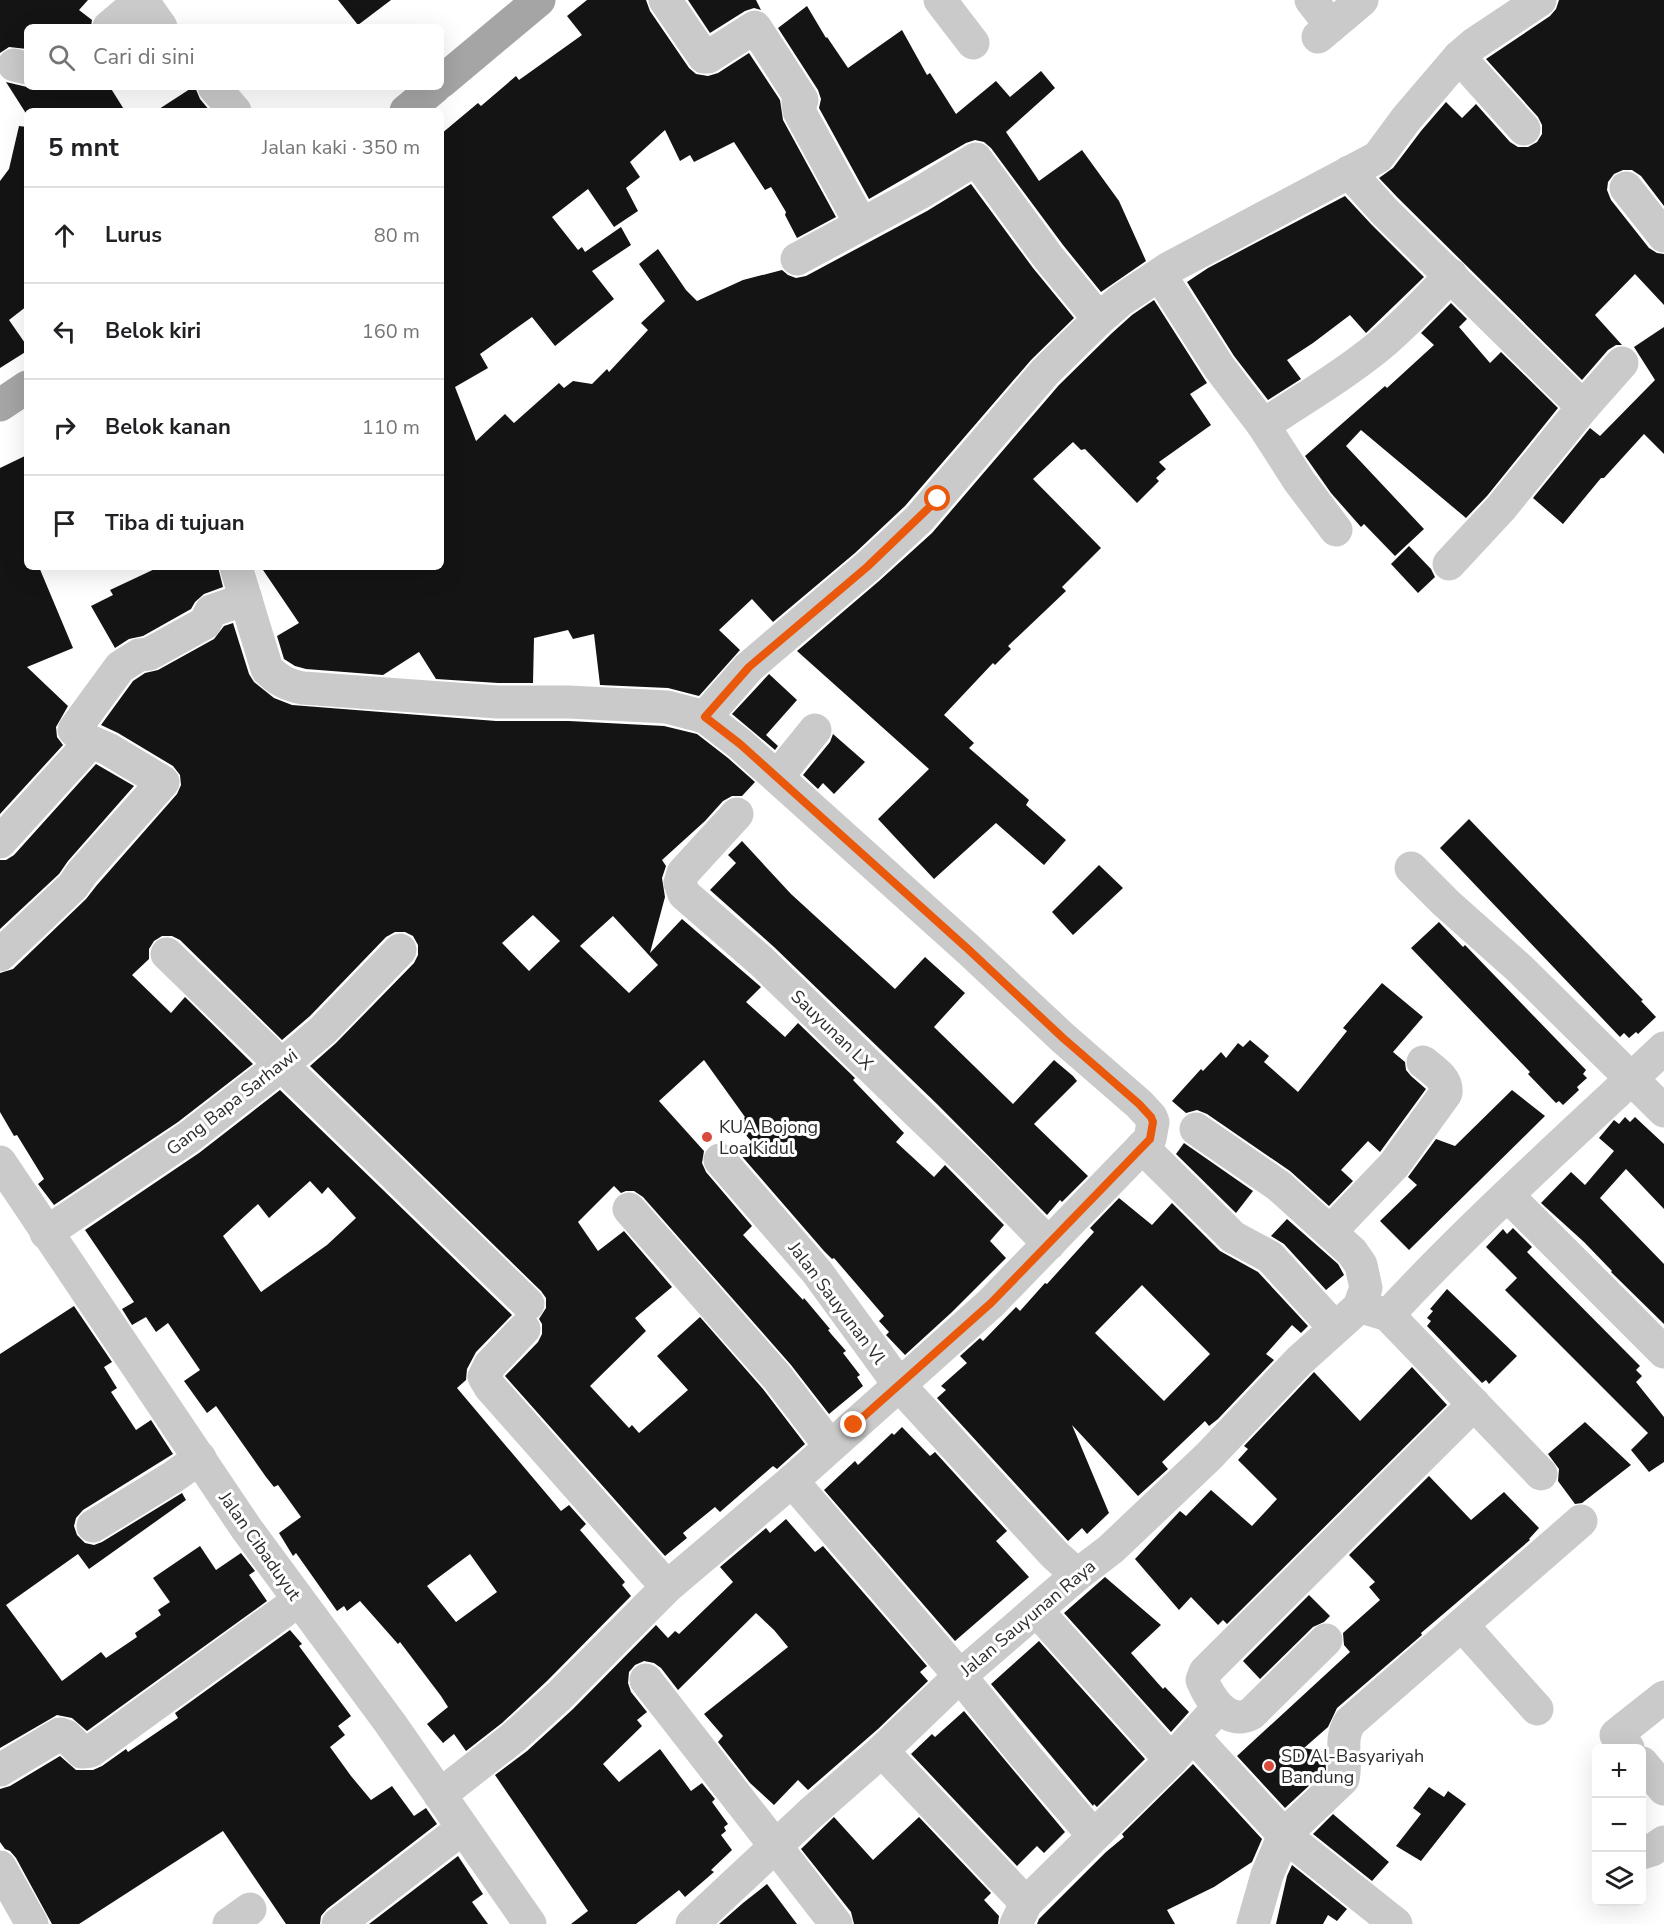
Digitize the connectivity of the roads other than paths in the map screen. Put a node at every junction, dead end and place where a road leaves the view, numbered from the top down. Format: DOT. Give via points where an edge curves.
graph roads {
  1 [pos="141,0"];
  2 [pos="539,0"];
  3 [pos="664,0"];
  4 [pos="940,0"];
  5 [pos="1311,0"];
  6 [pos="1362,0"];
  7 [pos="1540,0"];
  8 [pos="113,24"];
  9 [pos="159,24"];
  10 [pos="973,43"];
  11 [pos="1459,57"];
  12 [pos="444,79"];
  13 [pos="217,90"];
  14 [pos="431,90"];
  15 [pos="233,108"];
  16 [pos="410,108"];
  17 [pos="1524,129"];
  18 [pos="1349,171"];
  19 [pos="1626,188"];
  20 [pos="861,224"];
  21 [pos="1664,236"];
  22 [pos="797,260"];
  23 [pos="1160,275"];
  24 [pos="1451,275"];
  25 [pos="1099,319"];
  26 [pos="1622,363"];
  27 [pos="24,389"];
  28 [pos="0,405"];
  29 [pos="1583,407"];
  30 [pos="1263,425"];
  31 [pos="1336,530"];
  32 [pos="1449,564"];
  33 [pos="237,570"];
  34 [pos="246,599"];
  35 [pos="705,717"];
  36 [pos="815,730"];
  37 [pos="88,744"];
  38 [pos="777,777"];
  39 [pos="737,814"];
  40 [pos="0,842"];
  41 [pos="1411,868"];
  42 [pos="400,951"];
  43 [pos="167,954"];
  44 [pos="0,955"];
  45 [pos="1664,1048"];
  46 [pos="1423,1062"];
  47 [pos="283,1065"];
  48 [pos="1630,1079"];
  49 [pos="1664,1111"];
  50 [pos="1196,1129"];
  51 [pos="1142,1147"];
  52 [pos="720,1160"];
  53 [pos="0,1162"];
  54 [pos="1508,1196"];
  55 [pos="629,1209"];
  56 [pos="1330,1232"];
  57 [pos="46,1233"];
  58 [pos="1049,1244"];
  59 [pos="1374,1311"];
  60 [pos="1335,1328"];
  61 [pos="1664,1352"];
  62 [pos="900,1386"];
  63 [pos="1474,1404"];
  64 [pos="830,1446"];
  65 [pos="200,1458"];
  66 [pos="1541,1474"];
  67 [pos="792,1481"];
  68 [pos="1581,1521"];
  69 [pos="93,1526"];
  70 [pos="1077,1575"];
  71 [pos="667,1587"];
  72 [pos="298,1600"];
  73 [pos="1037,1611"];
  74 [pos="1461,1625"];
  75 [pos="1326,1640"];
  76 [pos="960,1676"];
  77 [pos="646,1680"];
  78 [pos="1664,1696"];
  79 [pos="1537,1709"];
  80 [pos="1205,1723"];
  81 [pos="1624,1744"];
  82 [pos="882,1751"];
  83 [pos="1171,1760"];
  84 [pos="1646,1769"];
  85 [pos="0,1770"];
  86 [pos="1664,1789"];
  87 [pos="440,1795"];
  88 [pos="463,1828"];
  89 [pos="1284,1834"];
  90 [pos="1093,1835"];
  91 [pos="1664,1842"];
  92 [pos="777,1847"];
  93 [pos="1645,1852"];
  94 [pos="0,1868"];
  95 [pos="1021,1914"];
  96 [pos="1256,1923"];
  97 [pos="32,1924"];
  98 [pos="338,1924"];
  99 [pos="530,1924"];
  100 [pos="692,1924"];
  101 [pos="836,1924"];
  102 [pos="1395,1924"];
  1 -- 8 [label="street"];
  1 -- 9 [label="street"];
  2 -- 12 [label="main road"];
  3 -- 20 [label="street" via="704,57 755,27 801,100 799,111"];
  4 -- 10 [label="street"];
  5 -- 6 [label="street" via="1324,31"];
  7 -- 11 [label="street"];
  11 -- 17 [label="street"];
  11 -- 18 [label="street" via="1377,157"];
  13 -- 15 [label="street"];
  14 -- 16 [label="main road"];
  18 -- 23 [label="street"];
  18 -- 24 [label="street" via="1384,211"];
  19 -- 21 [label="street"];
  20 -- 22 [label="street"];
  20 -- 25 [label="street" via="976,159"];
  23 -- 25 [label="street"];
  23 -- 30 [label="street"];
  24 -- 29 [label="street"];
  24 -- 30 [label="street" via="1377,348"];
  25 -- 35 [label="street" via="1034,385 919,519 749,667"];
  26 -- 29 [label="street"];
  27 -- 28 [label="main road"];
  29 -- 32 [label="street"];
  30 -- 31 [label="street"];
  33 -- 34 [label="street"];
  34 -- 35 [label="street" via="267,669 288,685 497,702 667,707"];
  34 -- 37 [label="street" via="212,611 205,623 120,667 74,730"];
  35 -- 38 [label="street"];
  36 -- 38 [label="street"];
  37 -- 40 [label="street"];
  37 -- 44 [label="street" via="108,749 163,783 73,886"];
  38 -- 51 [label="street" via="1139,1104 1153,1122 1150,1139"];
  39 -- 58 [label="street, Sauyunan LX" via="683,873 680,884 684,894 761,961"];
  41 -- 48 [label="street"];
  42 -- 47 [label="street, Gang Bapa Sarhawi"];
  43 -- 47 [label="street"];
  45 -- 48 [label="street, Jalan Sauyunan Raya"];
  46 -- 56 [label="street" via="1444,1081 1446,1093 1394,1165"];
  47 -- 57 [label="street, Gang Bapa Sarhawi" via="189,1137"];
  47 -- 71 [label="street" via="526,1316 484,1377"];
  48 -- 49 [label="street"];
  48 -- 54 [label="street, Jalan Sauyunan Raya"];
  50 -- 56 [label="street" via="1279,1186"];
  51 -- 58 [label="street"];
  51 -- 60 [label="street" via="1233,1236 1270,1257"];
  52 -- 62 [label="street, Jalan Sauyunan Vl" via="817,1272"];
  53 -- 57 [label="street, Jalan Cibaduyut"];
  54 -- 59 [label="street, Jalan Sauyunan Raya" via="1418,1283"];
  54 -- 61 [label="street"];
  55 -- 64 [label="street" via="777,1377"];
  56 -- 59 [label="street" via="1360,1265"];
  57 -- 65 [label="street, Jalan Cibaduyut"];
  58 -- 62 [label="street"];
  59 -- 60 [label="street, Jalan Sauyunan Raya"];
  59 -- 63 [label="street"];
  60 -- 70 [label="street, Jalan Sauyunan Raya" via="1209,1456 1111,1549"];
  62 -- 64 [label="street"];
  62 -- 70 [label="street, Jalan Sauyunan Vl"];
  63 -- 66 [label="street"];
  63 -- 80 [label="street" via="1203,1675"];
  64 -- 67 [label="street"];
  65 -- 69 [label="street"];
  65 -- 72 [label="street, Jalan Cibaduyut"];
  67 -- 71 [label="street"];
  67 -- 76 [label="street"];
  68 -- 74 [label="street"];
  70 -- 73 [label="street, Jalan Sauyunan Raya"];
  71 -- 87 [label="street" via="560,1695"];
  72 -- 85 [label="street" via="91,1751 82,1752 60,1734"];
  72 -- 87 [label="street, Jalan Cibaduyut"];
  73 -- 76 [label="street, Jalan Sauyunan Raya"];
  73 -- 83 [label="street"];
  74 -- 79 [label="street"];
  74 -- 89 [label="street" via="1350,1722 1343,1738 1341,1782"];
  75 -- 80 [label="street" via="1251,1714"];
  76 -- 82 [label="street, Jalan Sauyunan Raya"];
  76 -- 90 [label="street"];
  77 -- 92 [label="street"];
  78 -- 81 [label="street" via="1616,1735"];
  80 -- 83 [label="street"];
  80 -- 89 [label="street"];
  82 -- 92 [label="street, Jalan Sauyunan Raya"];
  82 -- 95 [label="street"];
  83 -- 90 [label="street"];
  84 -- 86 [label="street"];
  87 -- 88 [label="street, Jalan Cibaduyut"];
  88 -- 98 [label="street"];
  88 -- 99 [label="street, Jalan Cibaduyut"];
  89 -- 96 [label="street" via="1267,1875"];
  89 -- 102 [label="street"];
  90 -- 95 [label="street"];
  91 -- 93 [label="street"];
  92 -- 100 [label="street, Jalan Sauyunan Raya"];
  92 -- 101 [label="street"];
  94 -- 97 [label="street"];
}
